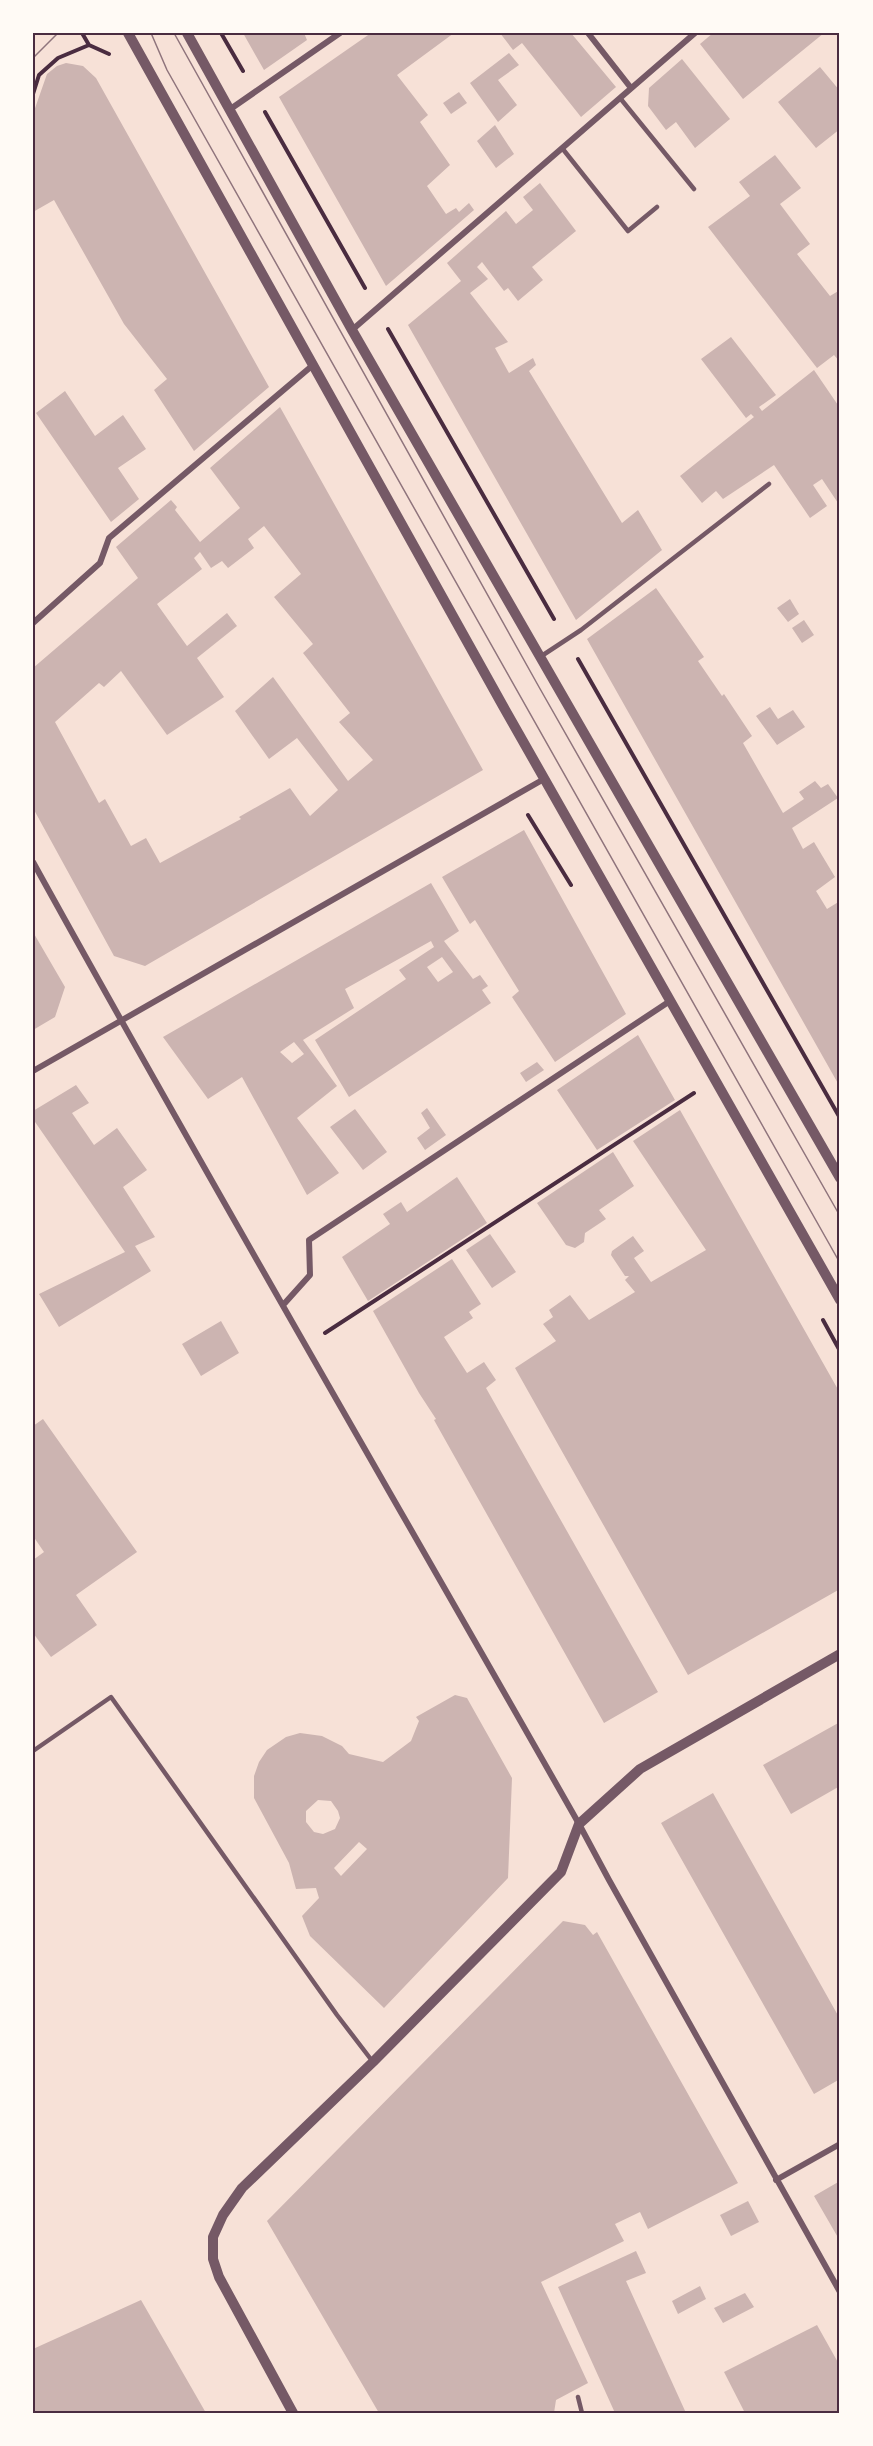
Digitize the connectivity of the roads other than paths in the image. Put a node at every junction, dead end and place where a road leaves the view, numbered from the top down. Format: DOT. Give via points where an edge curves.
graph roads {
  1 [pos="129,33"];
  2 [pos="187,33"];
  3 [pos="340,33"];
  4 [pos="588,33"];
  5 [pos="695,33"];
  6 [pos="631,88"];
  7 [pos="620,98"];
  8 [pos="229,110"];
  9 [pos="562,148"];
  10 [pos="694,189"];
  11 [pos="657,207"];
  12 [pos="352,330"];
  13 [pos="313,364"];
  14 [pos="769,484"];
  15 [pos="33,623"];
  16 [pos="540,657"];
  17 [pos="544,779"];
  18 [pos="33,862"];
  19 [pos="670,1001"];
  20 [pos="120,1022"];
  21 [pos="33,1071"];
  22 [pos="840,1178"];
  23 [pos="840,1300"];
  24 [pos="284,1304"];
  25 [pos="840,1654"];
  26 [pos="33,1751"];
  27 [pos="579,1824"];
  28 [pos="373,2062"];
  29 [pos="840,2144"];
  30 [pos="776,2180"];
  31 [pos="840,2292"];
  32 [pos="578,2397"];
  33 [pos="293,2413"];
  34 [pos="582,2413"];
  1 -- 13 [label="street"];
  2 -- 8 [label="street"];
  3 -- 8 [label="street"];
  4 -- 6 [label="street"];
  5 -- 6 [label="street"];
  6 -- 7 [label="street"];
  7 -- 9 [label="street"];
  7 -- 10 [label="lane"];
  8 -- 12 [label="street"];
  9 -- 11 [label="lane" via="628,231"];
  9 -- 12 [label="street"];
  12 -- 16 [label="street"];
  13 -- 15 [label="street" via="109,538 100,563"];
  13 -- 17 [label="street"];
  14 -- 16 [label="lane"];
  16 -- 22 [label="street"];
  17 -- 19 [label="street"];
  17 -- 20 [label="street"];
  18 -- 20 [label="street"];
  19 -- 23 [label="street"];
  19 -- 24 [label="street" via="309,1240 310,1275"];
  20 -- 21 [label="street"];
  20 -- 24 [label="street"];
  24 -- 27 [label="street"];
  25 -- 27 [label="street" via="640,1768"];
  26 -- 28 [label="lane" via="111,1697"];
  27 -- 28 [label="street" via="561,1872"];
  27 -- 30 [label="street"];
  28 -- 33 [label="street" via="242,2188 213,2237 213,2259 219,2277"];
  29 -- 30 [label="street"];
  30 -- 31 [label="street"];
  32 -- 34 [label="lane"];
}
